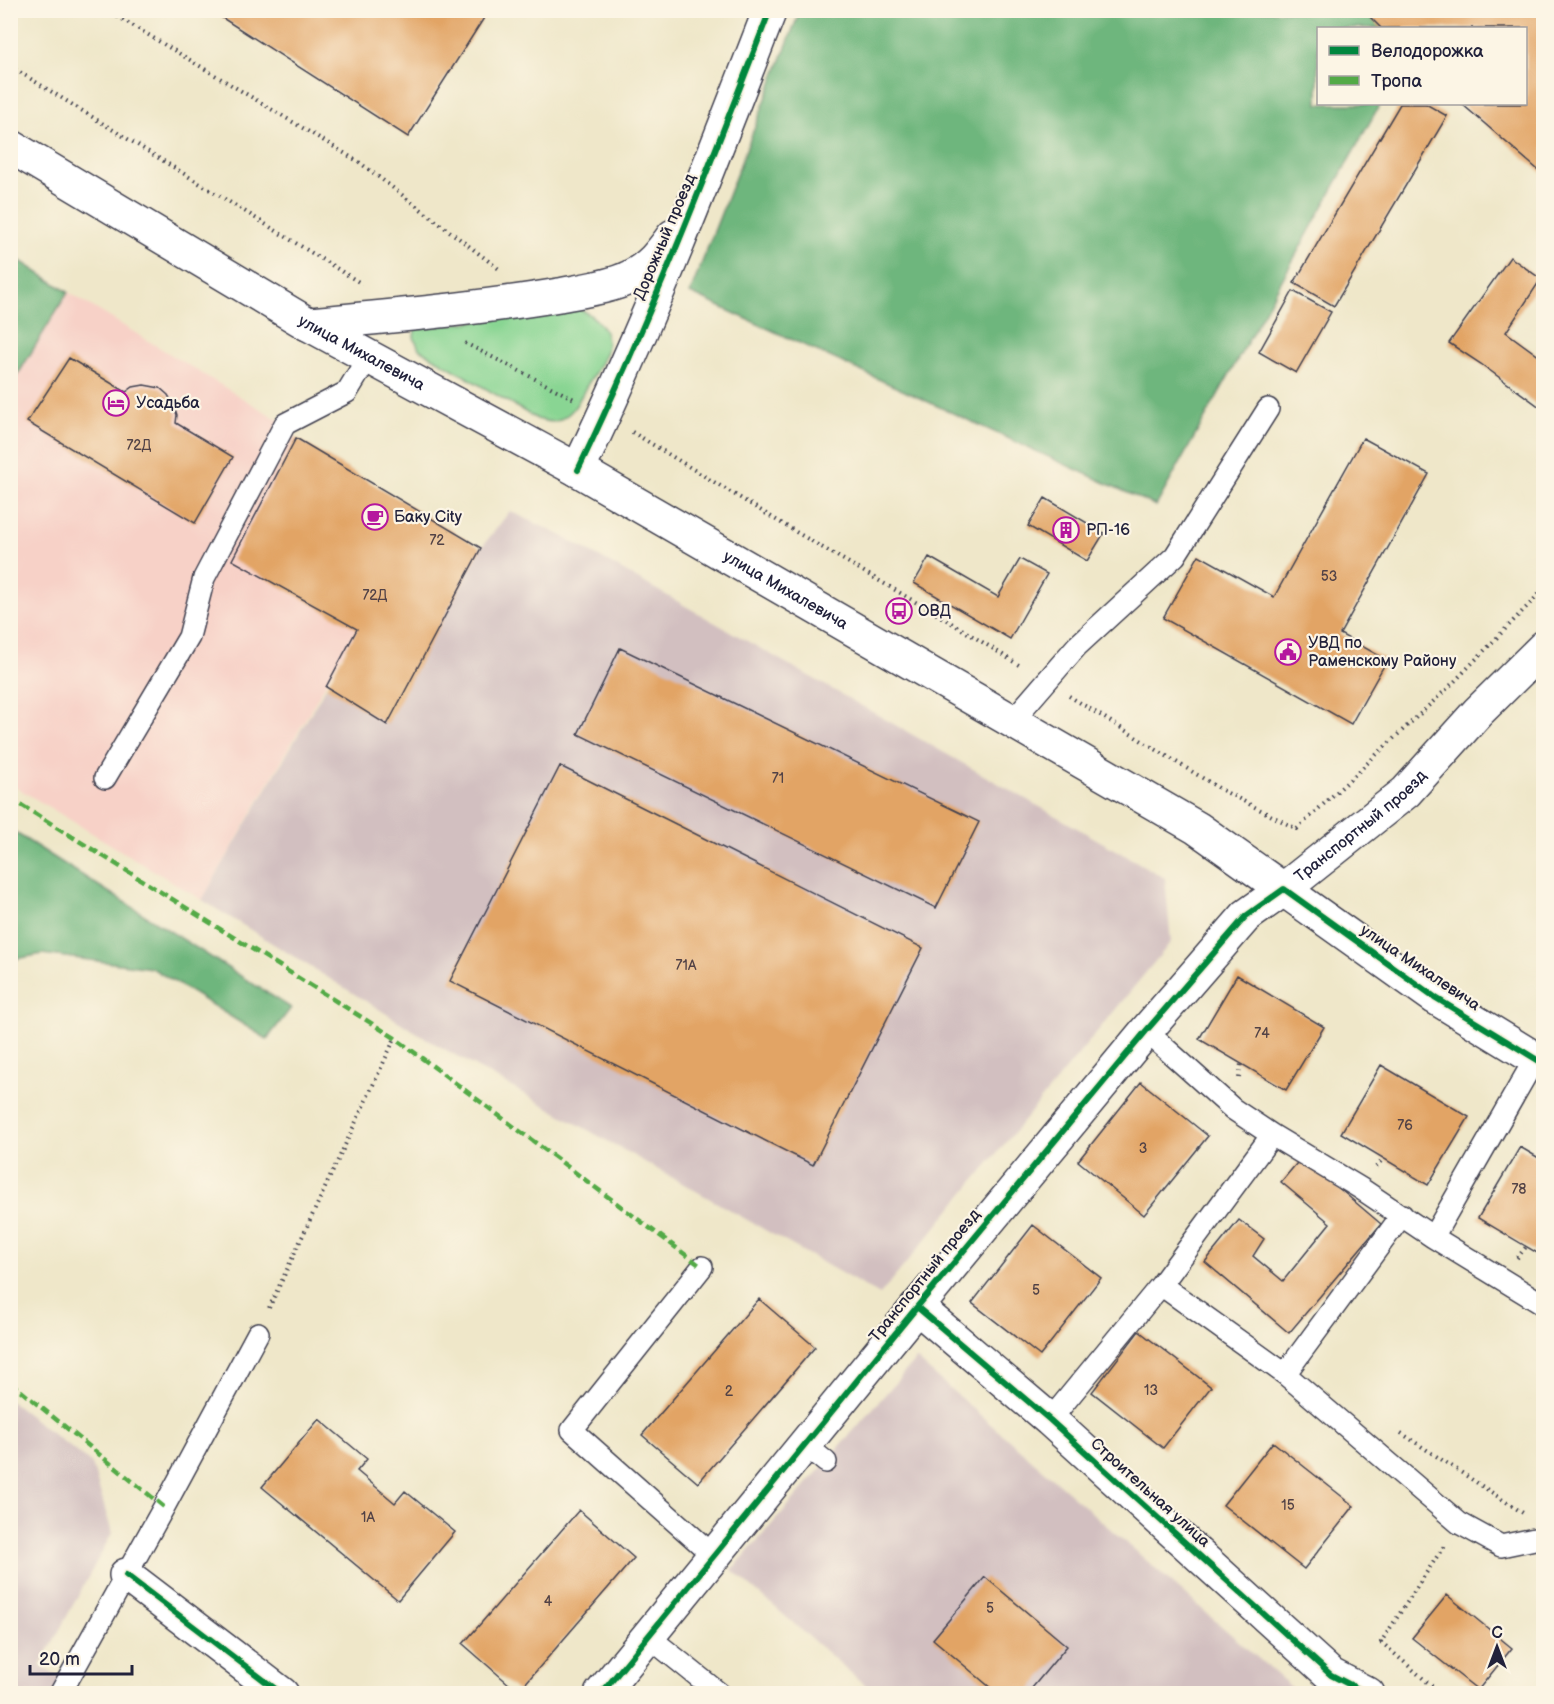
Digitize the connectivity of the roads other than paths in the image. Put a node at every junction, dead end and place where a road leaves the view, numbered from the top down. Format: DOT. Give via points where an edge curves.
graph roads {
  1 [pos="770,10"];
  2 [pos="10,147"];
  3 [pos="693,208"];
  4 [pos="308,324"];
  5 [pos="369,356"];
  6 [pos="1268,409"];
  7 [pos="578,470"];
  8 [pos="1544,647"];
  9 [pos="1012,721"];
  10 [pos="105,778"];
  11 [pos="1284,890"];
  12 [pos="1146,1031"];
  13 [pos="1539,1062"];
  14 [pos="1272,1135"];
  15 [pos="1402,1215"];
  16 [pos="1433,1237"];
  17 [pos="702,1267"];
  18 [pos="1161,1285"];
  19 [pos="1544,1305"];
  20 [pos="917,1307"];
  21 [pos="258,1333"];
  22 [pos="1285,1374"];
  23 [pos="1050,1420"];
  24 [pos="1544,1538"];
  25 [pos="714,1556"];
  26 [pos="126,1575"];
  27 [pos="649,1637"];
  28 [pos="60,1694"];
  29 [pos="282,1694"];
  30 [pos="601,1694"];
  31 [pos="720,1694"];
  32 [pos="1368,1694"];
  1 -- 3 [label="street, Дорожный проезд"];
  2 -- 4 [label="street, улица Михалевича"];
  3 -- 4 [label="street" via="656,259 629,278 537,298"];
  3 -- 7 [label="street, Дорожный проезд"];
  4 -- 5 [label="street, улица Михалевича"];
  5 -- 7 [label="street, улица Михалевича"];
  5 -- 10 [label="lane" via="347,392 285,424 204,578 189,637"];
  6 -- 9 [label="lane" via="1175,556 1077,646"];
  7 -- 9 [label="street, улица Михалевича"];
  8 -- 11 [label="street, Транспортный проезд" via="1406,792"];
  9 -- 11 [label="street, улица Михалевича" via="1197,828"];
  11 -- 12 [label="street, Транспортный проезд" via="1246,916 1203,976"];
  11 -- 13 [label="street, улица Михалевича" via="1436,998"];
  12 -- 14 [label="lane" via="1233,1108"];
  12 -- 20 [label="street, Транспортный проезд"];
  13 -- 16 [label="lane"];
  14 -- 15 [label="lane"];
  14 -- 18 [label="lane"];
  15 -- 16 [label="lane"];
  15 -- 22 [label="lane"];
  16 -- 19 [label="lane"];
  17 -- 25 [label="lane" via="572,1430"];
  18 -- 22 [label="lane"];
  18 -- 23 [label="lane"];
  20 -- 23 [label="street, Строительная улица"];
  20 -- 25 [label="street, Транспортный проезд" via="816,1453"];
  21 -- 26 [label="lane"];
  22 -- 24 [label="lane" via="1459,1523 1501,1546"];
  23 -- 32 [label="street, Строительная улица" via="1330,1675"];
  25 -- 27 [label="street, Транспортный проезд"];
  26 -- 28 [label="lane"];
  26 -- 29 [label="street"];
  27 -- 30 [label="street, Транспортный проезд"];
  27 -- 31 [label="lane"];
}
